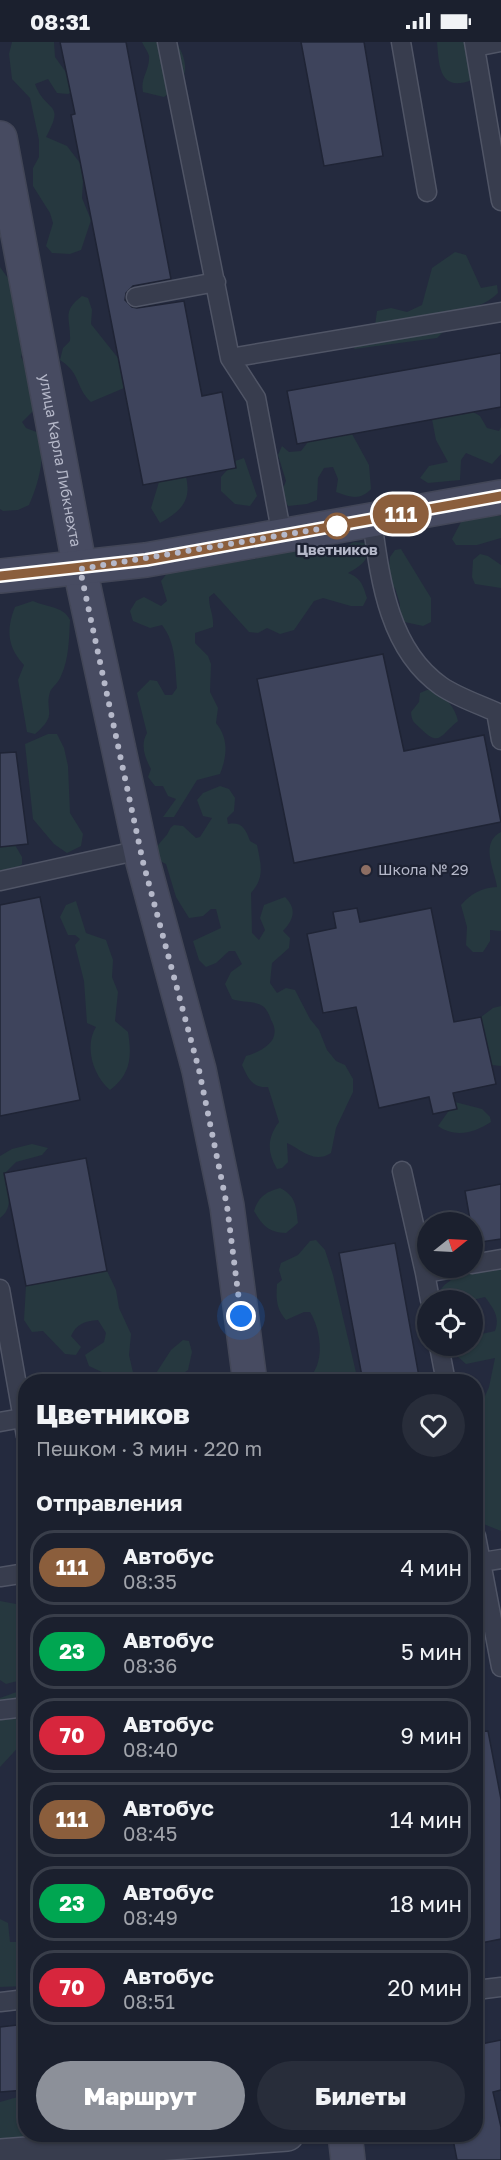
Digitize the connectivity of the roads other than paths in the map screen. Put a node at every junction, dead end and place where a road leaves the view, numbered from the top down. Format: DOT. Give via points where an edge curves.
graph roads {
  1 [pos="168,42"];
  2 [pos="401,42"];
  3 [pos="500,42"];
  4 [pos="474,44"];
  5 [pos="0,138"];
  6 [pos="427,192"];
  7 [pos="501,201"];
  8 [pos="216,282"];
  9 [pos="136,297"];
  10 [pos="501,312"];
  11 [pos="231,358"];
  12 [pos="501,496"];
  13 [pos="372,520"];
  14 [pos="282,536"];
  15 [pos="80,569"];
  16 [pos="0,576"];
  17 [pos="501,740"];
  18 [pos="141,850"];
  19 [pos="0,880"];
  20 [pos="402,1171"];
  21 [pos="417,1238"];
  22 [pos="501,1259"];
  23 [pos="483,1262"];
  24 [pos="0,1289"];
  25 [pos="441,1356"];
  26 [pos="249,1374"];
  27 [pos="444,1374"];
  28 [pos="18,1395"];
  29 [pos="18,1419"];
  30 [pos="0,1422"];
  31 [pos="501,1559"];
  32 [pos="483,1562"];
  33 [pos="18,1574"];
  34 [pos="0,1577"];
  35 [pos="483,1586"];
  36 [pos="501,1667"];
  37 [pos="18,1708"];
  38 [pos="0,1710"];
  39 [pos="501,1987"];
  40 [pos="483,1989"];
  41 [pos="18,2000"];
  42 [pos="0,2002"];
  43 [pos="183,2142"];
  44 [pos="346,2142"];
  45 [pos="0,2156"];
  46 [pos="348,2160"];
  1 -- 8 [label="lane"];
  2 -- 6 [label="lane"];
  3 -- 4 [label="lane"];
  4 -- 7 [label="lane"];
  5 -- 15 [label="main road, улица Карла Либкнехта"];
  8 -- 9 [label="lane"];
  8 -- 11 [label="lane"];
  10 -- 11 [label="lane"];
  11 -- 14 [label="lane" via="256,398"];
  12 -- 13 [label="main road"];
  13 -- 14 [label="main road"];
  13 -- 17 [label="lane" via="378,568 400,639 441,686 496,712"];
  14 -- 15 [label="main road"];
  15 -- 16 [label="main road"];
  15 -- 18 [label="main road, улица Карла Либкнехта"];
  18 -- 19 [label="lane"];
  18 -- 26 [label="main road, улица Карла Либкнехта" via="199,1070 218,1161"];
  20 -- 21 [label="lane"];
  22 -- 23 [label="lane"];
  24 -- 28 [label="lane"];
  25 -- 27 [label="lane"];
  29 -- 30 [label="lane"];
  31 -- 32 [label="lane"];
  33 -- 34 [label="lane"];
  35 -- 36 [label="lane"];
  37 -- 38 [label="lane"];
  39 -- 40 [label="lane"];
  41 -- 42 [label="lane"];
  43 -- 45 [label="street"];
  44 -- 46 [label="main road"];
}
